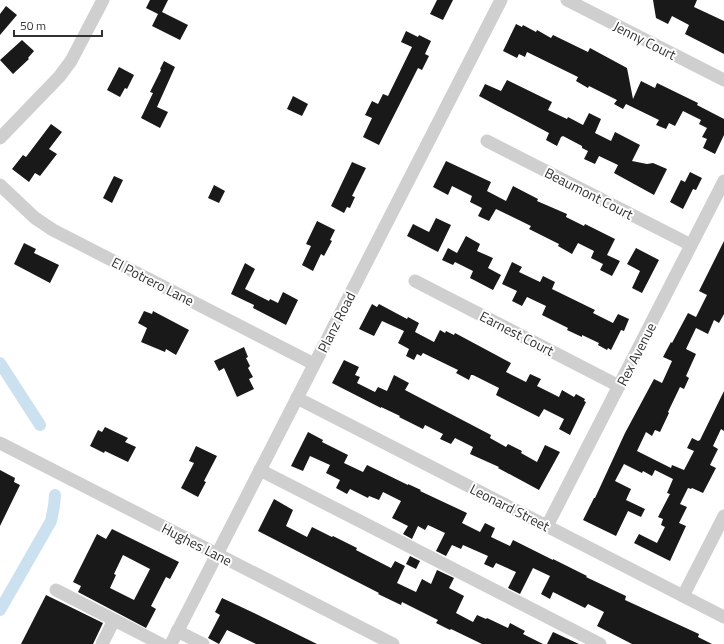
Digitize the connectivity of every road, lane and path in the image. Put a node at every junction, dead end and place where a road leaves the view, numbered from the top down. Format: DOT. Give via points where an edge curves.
graph roads {
  1 [pos="102,0"];
  2 [pos="501,0"];
  3 [pos="567,0"];
  4 [pos="724,80"];
  5 [pos="0,138"];
  6 [pos="487,141"];
  7 [pos="724,181"];
  8 [pos="0,185"];
  9 [pos="691,245"];
  10 [pos="415,281"];
  11 [pos="314,364"];
  12 [pos="619,386"];
  13 [pos="297,398"];
  14 [pos="0,444"];
  15 [pos="260,470"];
  16 [pos="724,516"];
  17 [pos="547,526"];
  18 [pos="217,554"];
  19 [pos="56,590"];
  20 [pos="683,596"];
  21 [pos="724,617"];
  22 [pos="114,620"];
  23 [pos="177,631"];
  24 [pos="102,644"];
  25 [pos="161,644"];
  26 [pos="171,644"];
  27 [pos="203,644"];
  28 [pos="393,644"];
  29 [pos="600,644"];
  1 -- 5 [label="street" via="71,61 59,77"];
  2 -- 11 [label="street, Planz Road"];
  3 -- 4 [label="street, Jenny Court"];
  6 -- 9 [label="street, Beaumont Court"];
  7 -- 9 [label="street, Rex Avenue"];
  8 -- 11 [label="street, El Potrero Lane" via="35,218 53,230"];
  9 -- 12 [label="street, Rex Avenue"];
  10 -- 12 [label="street, Earnest Court"];
  11 -- 13 [label="street, Planz Road"];
  12 -- 17 [label="street, Rex Avenue"];
  13 -- 15 [label="street, Planz Road"];
  13 -- 17 [label="street, Leonard Street"];
  14 -- 18 [label="street, Hughes Lane"];
  15 -- 18 [label="street, Planz Road"];
  15 -- 29 [label="street"];
  16 -- 20 [label="street"];
  17 -- 20 [label="street, Leonard Street"];
  18 -- 23 [label="street, Planz Road"];
  18 -- 28 [label="street, Hughes Lane"];
  19 -- 22 [label="street"];
  20 -- 21 [label="street, Leonard Street"];
  22 -- 24 [label="street"];
  22 -- 25 [label="street"];
  23 -- 26 [label="street, Planz Road"];
  23 -- 27 [label="street"];
}
